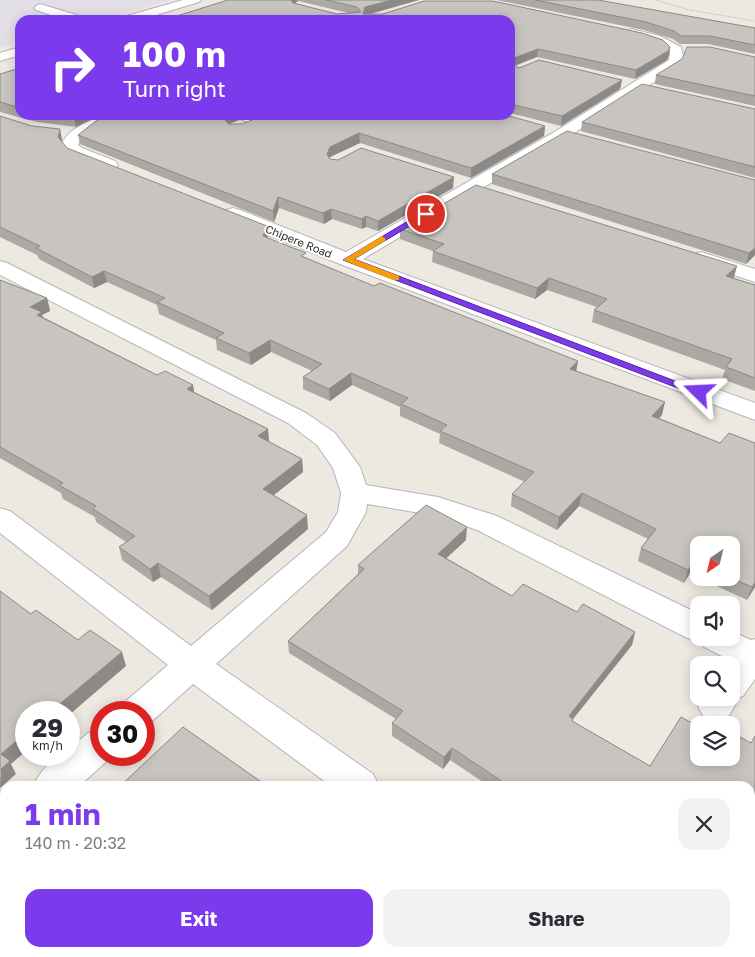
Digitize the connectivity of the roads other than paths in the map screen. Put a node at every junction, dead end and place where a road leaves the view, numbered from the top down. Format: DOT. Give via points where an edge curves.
graph roads {
  1 [pos="196,0"];
  2 [pos="40,8"];
  3 [pos="63,15"];
  4 [pos="144,15"];
  5 [pos="616,30"];
  6 [pos="15,52"];
  7 [pos="0,57"];
  8 [pos="620,82"];
  9 [pos="638,86"];
  10 [pos="656,90"];
  11 [pos="104,120"];
  12 [pos="252,120"];
  13 [pos="236,129"];
  14 [pos="545,129"];
  15 [pos="562,134"];
  16 [pos="581,139"];
  17 [pos="131,174"];
  18 [pos="454,180"];
  19 [pos="473,186"];
  20 [pos="501,195"];
  21 [pos="212,206"];
  22 [pos="680,252"];
  23 [pos="347,260"];
  24 [pos="0,266"];
  25 [pos="755,276"];
  26 [pos="755,412"];
  27 [pos="355,492"];
  28 [pos="0,518"];
  29 [pos="690,624"];
  30 [pos="735,646"];
  31 [pos="754,654"];
  32 [pos="193,666"];
  33 [pos="740,673"];
  34 [pos="151,701"];
  35 [pos="90,753"];
  36 [pos="58,781"];
  37 [pos="353,781"];
  1 -- 4 [label="street"];
  2 -- 3 [label="street"];
  5 -- 9 [label="street" via="656,39 683,50 674,63"];
  6 -- 7 [label="street"];
  8 -- 9 [label="street"];
  9 -- 10 [label="street"];
  9 -- 15 [label="street"];
  11 -- 17 [label="street" via="68,134 70,146 76,152"];
  12 -- 13 [label="street"];
  14 -- 15 [label="street"];
  15 -- 16 [label="street"];
  15 -- 19 [label="street"];
  18 -- 19 [label="street"];
  19 -- 20 [label="street"];
  19 -- 23 [label="street"];
  21 -- 23 [label="street, Chipere Road"];
  22 -- 25 [label="street"];
  23 -- 26 [label="street, Chipere Road"];
  24 -- 27 [label="street" via="297,418 326,439 346,467"];
  27 -- 29 [label="street" via="457,510"];
  27 -- 32 [label="street" via="352,512 337,539"];
  28 -- 32 [label="street"];
  30 -- 31 [label="street"];
  31 -- 33 [label="street"];
  32 -- 34 [label="street"];
  32 -- 37 [label="street"];
  35 -- 36 [label="street"];
}
